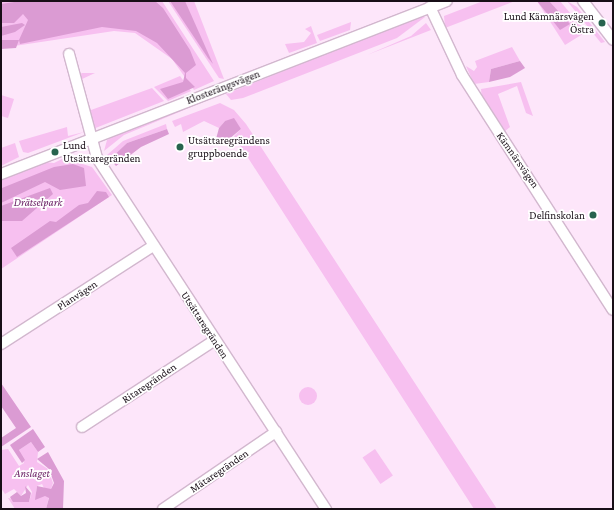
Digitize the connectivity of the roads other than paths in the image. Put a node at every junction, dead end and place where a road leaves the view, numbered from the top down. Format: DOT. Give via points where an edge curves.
graph roads {
  1 [pos="447,1"];
  2 [pos="583,1"];
  3 [pos="430,7"];
  4 [pos="613,40"];
  5 [pos="69,54"];
  6 [pos="90,139"];
  7 [pos="1,174"];
  8 [pos="153,246"];
  9 [pos="613,310"];
  10 [pos="215,340"];
  11 [pos="1,344"];
  12 [pos="82,427"];
  13 [pos="276,432"];
  14 [pos="163,509"];
  15 [pos="326,509"];
  1 -- 3 [label="street, Klosterängsvägen"];
  2 -- 4 [label="street"];
  3 -- 6 [label="street, Klosterängsvägen"];
  3 -- 9 [label="street, Kämnärsvägen" via="462,75"];
  5 -- 6 [label="street, Utsättaregränden"];
  6 -- 7 [label="street, Klosterängsvägen"];
  6 -- 8 [label="street, Utsättaregränden" via="103,167"];
  8 -- 10 [label="street, Utsättaregränden"];
  8 -- 11 [label="street, Planvägen"];
  10 -- 12 [label="street, Ritaregränden"];
  10 -- 13 [label="street, Utsättaregränden"];
  13 -- 14 [label="street, Mätaregränden"];
  13 -- 15 [label="street, Utsättaregränden"];
}
